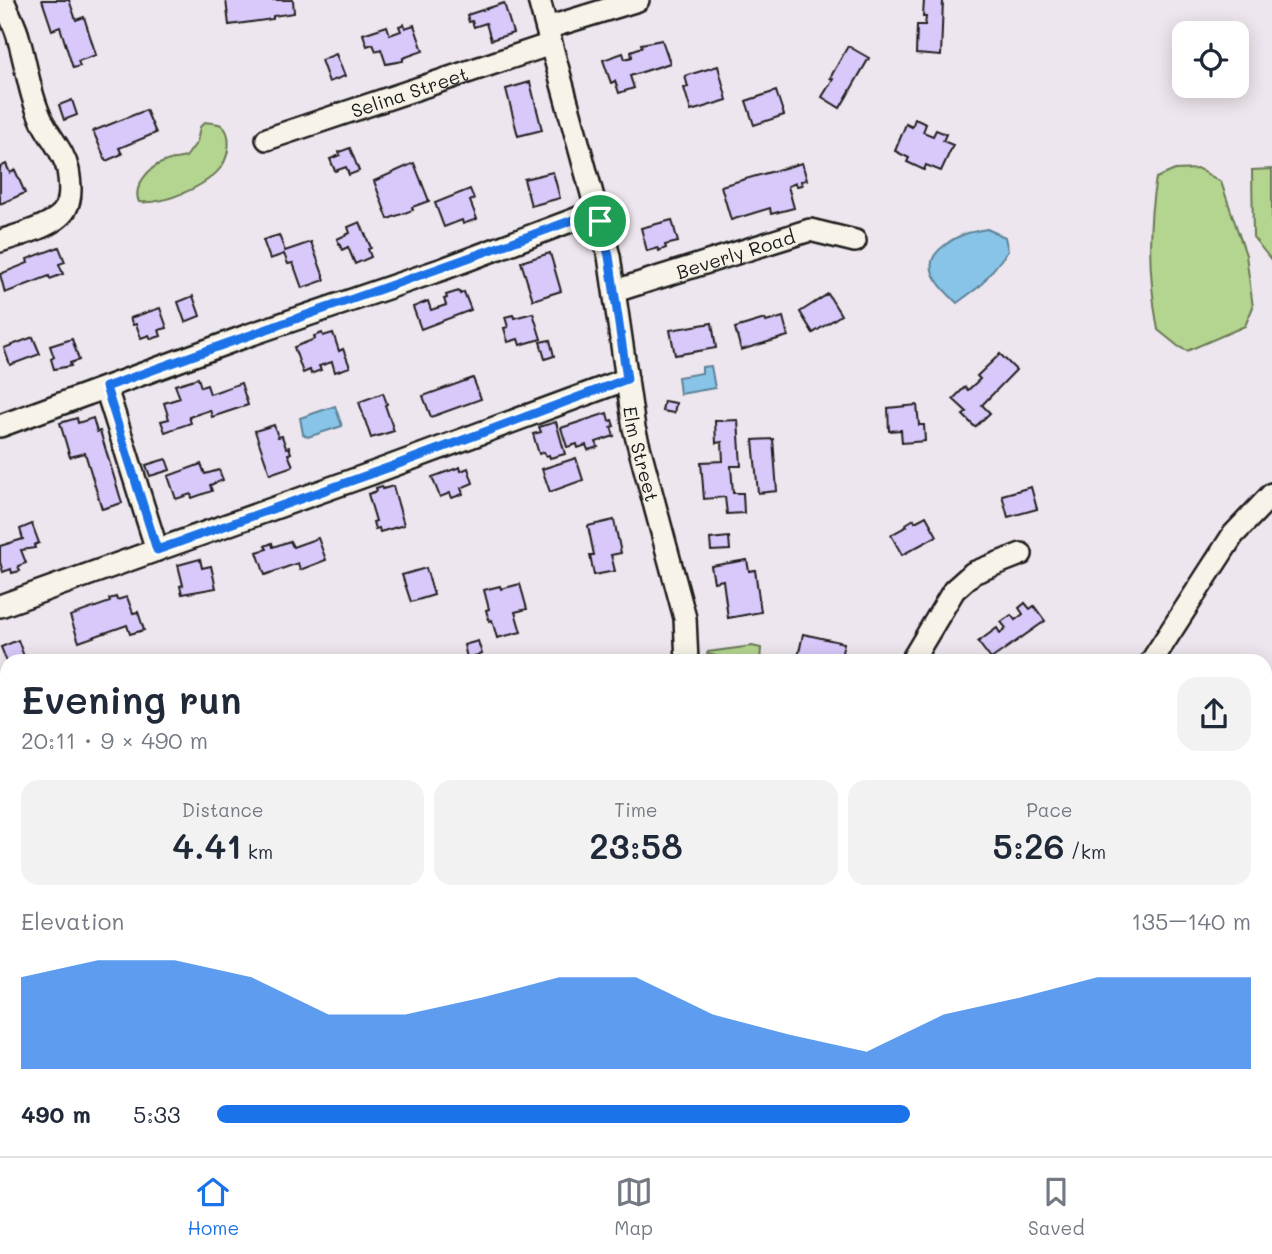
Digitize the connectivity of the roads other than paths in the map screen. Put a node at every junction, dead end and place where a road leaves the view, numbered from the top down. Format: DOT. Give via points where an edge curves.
graph roads {
  1 [pos="3,0"];
  2 [pos="539,0"];
  3 [pos="638,0"];
  4 [pos="549,36"];
  5 [pos="267,139"];
  6 [pos="597,211"];
  7 [pos="0,241"];
  8 [pos="855,241"];
  9 [pos="615,291"];
  10 [pos="627,379"];
  11 [pos="106,387"];
  12 [pos="0,426"];
  13 [pos="1264,501"];
  14 [pos="157,550"];
  15 [pos="1021,554"];
  16 [pos="0,606"];
  17 [pos="687,654"];
  18 [pos="916,654"];
  19 [pos="1156,654"];
  1 -- 7 [label="street" via="19,38 42,122 68,168 69,197 60,215"];
  2 -- 4 [label="street, Elm Street"];
  3 -- 4 [label="street, Selina Street"];
  4 -- 5 [label="street, Selina Street"];
  4 -- 6 [label="street, Elm Street"];
  6 -- 9 [label="street, Elm Street"];
  6 -- 11 [label="street"];
  8 -- 9 [label="street, Beverly Road" via="810,230"];
  9 -- 10 [label="street, Elm Street"];
  10 -- 14 [label="street"];
  10 -- 17 [label="street, Elm Street" via="638,444 685,618"];
  11 -- 12 [label="street"];
  11 -- 14 [label="street"];
  13 -- 19 [label="street" via="1233,535"];
  14 -- 16 [label="street"];
  15 -- 18 [label="street" via="973,573 954,590"];
}
